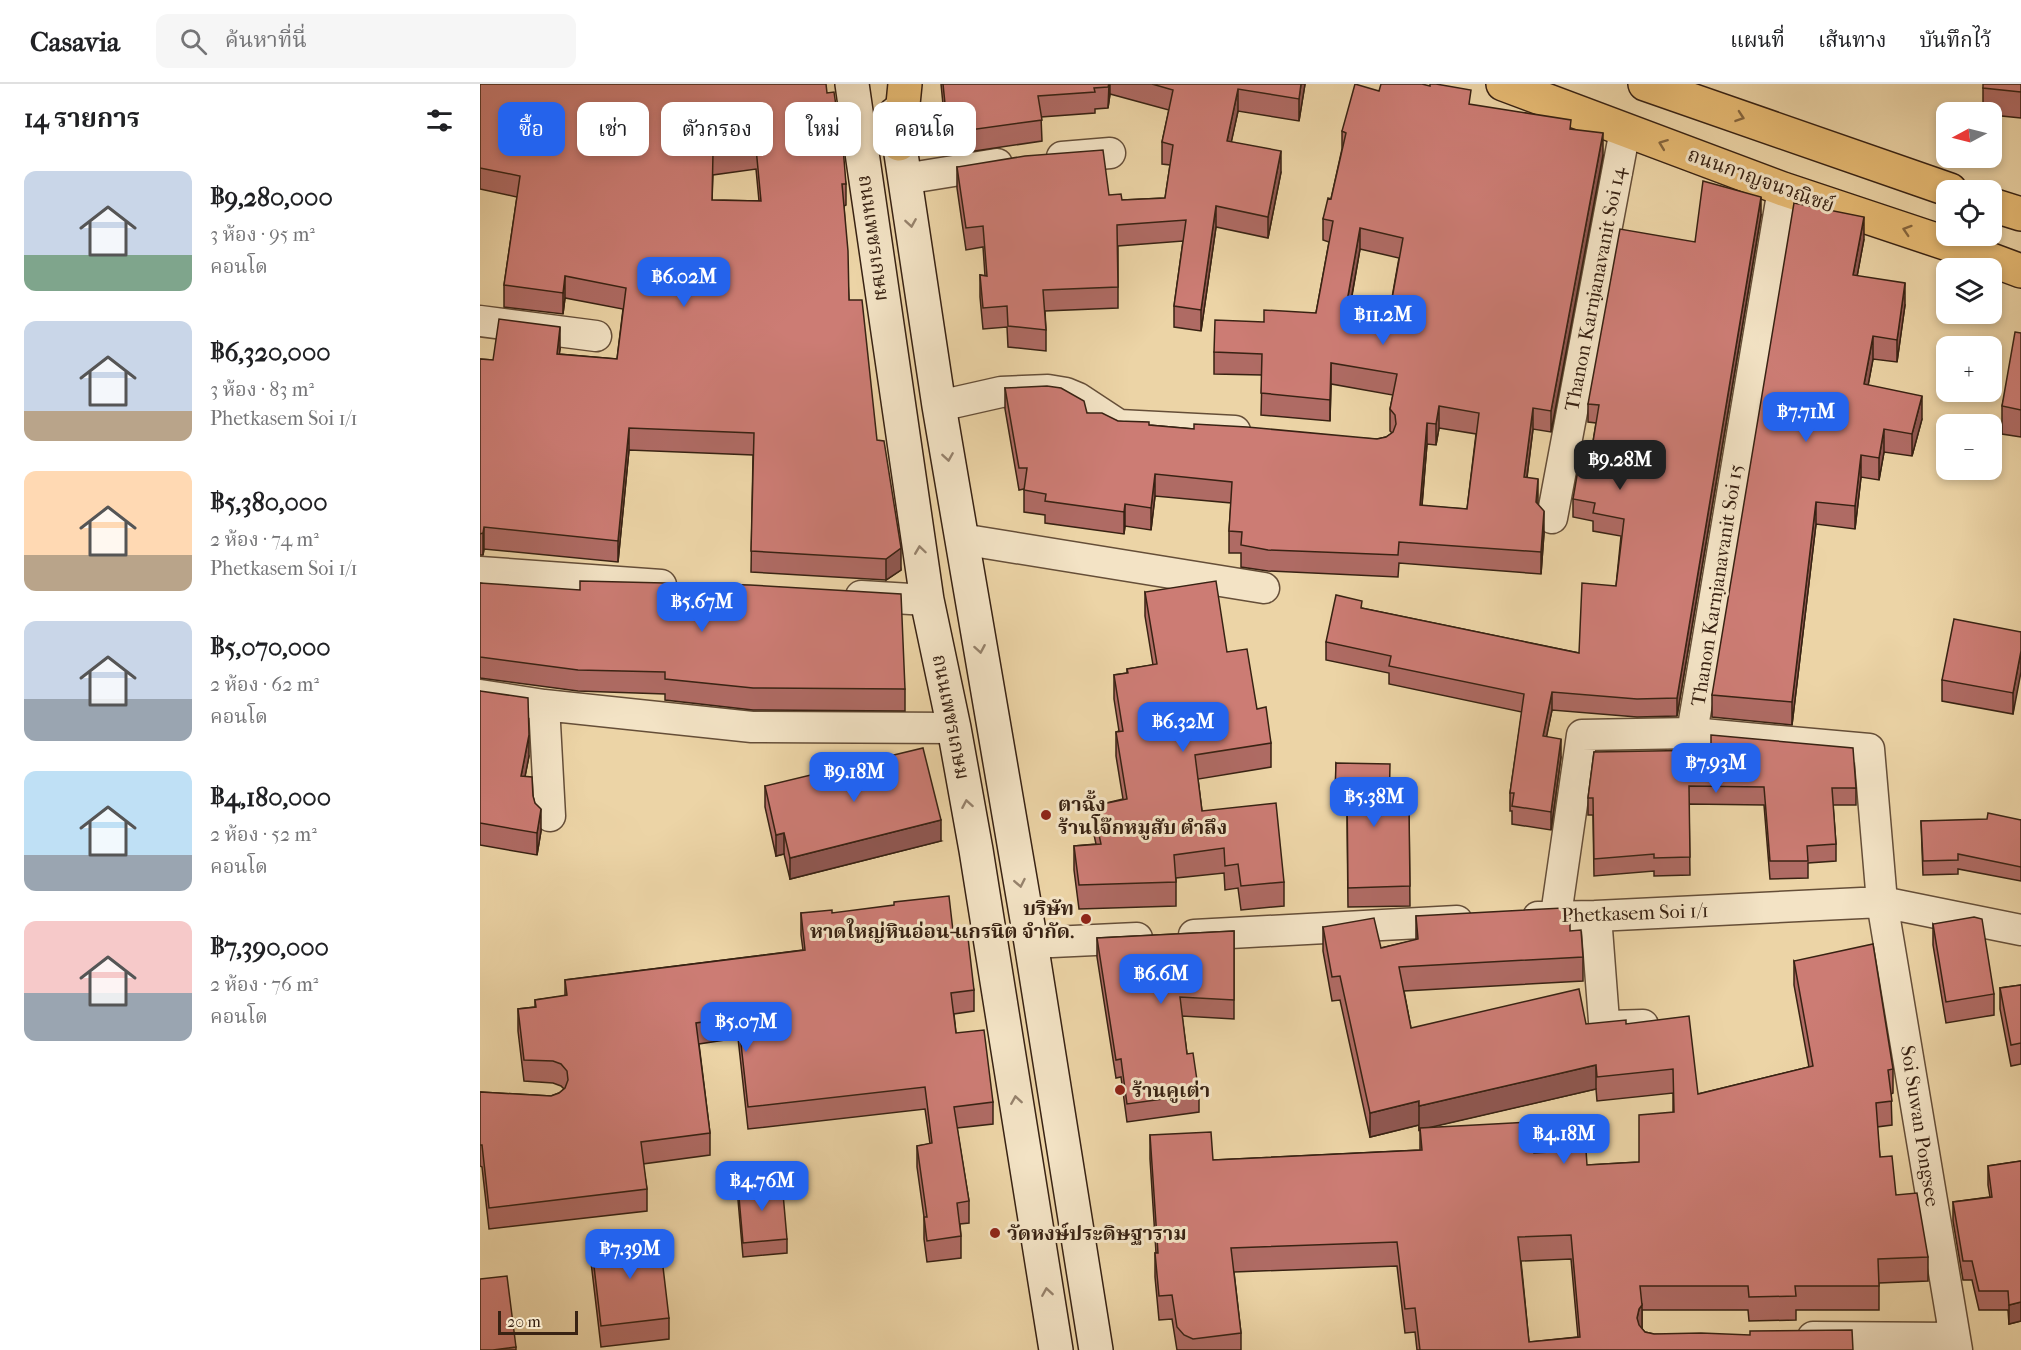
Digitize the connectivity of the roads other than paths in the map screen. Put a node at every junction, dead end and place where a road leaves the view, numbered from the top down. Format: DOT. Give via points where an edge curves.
graph roads {
  1 [pos="852,84"];
  2 [pos="891,84"];
  3 [pos="905,84"];
  4 [pos="1503,84"];
  5 [pos="1645,84"];
  6 [pos="893,102"];
  7 [pos="903,102"];
  8 [pos="1625,130"];
  9 [pos="1110,153"];
  10 [pos="901,156"];
  11 [pos="904,179"];
  12 [pos="1936,185"];
  13 [pos="1783,189"];
  14 [pos="2002,208"];
  15 [pos="2021,214"];
  16 [pos="2021,271"];
  17 [pos="480,321"];
  18 [pos="596,336"];
  19 [pos="939,406"];
  20 [pos="1260,432"];
  21 [pos="1552,518"];
  22 [pos="961,539"];
  23 [pos="480,572"];
  24 [pos="693,586"];
  25 [pos="1264,588"];
  26 [pos="834,595"];
  27 [pos="927,600"];
  28 [pos="480,695"];
  29 [pos="544,705"];
  30 [pos="954,728"];
  31 [pos="1692,733"];
  32 [pos="550,816"];
  33 [pos="1013,844"];
  34 [pos="976,850"];
  35 [pos="1882,902"];
  36 [pos="1556,915"];
  37 [pos="1596,916"];
  38 [pos="2021,930"];
  39 [pos="1031,943"];
  40 [pos="1665,1024"];
  41 [pos="1786,1337"];
  42 [pos="1956,1344"];
  43 [pos="1056,1350"];
  44 [pos="1096,1350"];
  27 -- 1 [label="main road, ถนนเพชรเกษม, one-way"];
  2 -- 6 [label="main road, ถนนเพชรเกษม"];
  3 -- 7 [label="main road"];
  4 -- 8 [label="main road, ถนนกาญจนวณิชย์"];
  5 -- 12 [label="main road, one-way"];
  13 -- 8 [label="main road, ถนนกาญจนวณิชย์, one-way"];
  8 -- 21 [label="street, Thanon Karnjanavanit Soi 14"];
  9 -- 11 [label="street" via="1029,160"];
  10 -- 11 [label="main road, ถนนเพชรเกษม"];
  11 -- 19 [label="main road, ถนนเพชรเกษม, one-way"];
  16 -- 13 [label="main road, ถนนกาญจนวณิชย์, one-way"];
  13 -- 31 [label="street, Thanon Karnjanavanit Soi 15"];
  14 -- 15 [label="main road"];
  17 -- 18 [label="street"];
  19 -- 20 [label="street" via="1001,392 1048,390 1078,398 1119,425"];
  19 -- 22 [label="main road, ถนนเพชรเกษม, one-way"];
  22 -- 25 [label="street"];
  22 -- 33 [label="main road, ถนนเพชรเกษม, one-way"];
  23 -- 24 [label="street"];
  26 -- 27 [label="street"];
  27 -- 30 [label="main road, ถนนเพชรเกษม"];
  28 -- 29 [label="street"];
  29 -- 30 [label="street" via="752,727"];
  29 -- 32 [label="street"];
  34 -- 30 [label="main road, ถนนเพชรเกษม, one-way"];
  31 -- 35 [label="street, Soi Suwan Pongsee" via="1869,748"];
  31 -- 36 [label="street" via="1582,735"];
  33 -- 34 [label="main road"];
  33 -- 39 [label="main road, ถนนเพชรเกษม, one-way"];
  43 -- 34 [label="main road, ถนนเพชรเกษม, one-way"];
  35 -- 37 [label="street, Phetkasem Soi 1/1"];
  35 -- 38 [label="street, Phetkasem Soi 1/1"];
  35 -- 42 [label="street, Soi Suwan Pongsee"];
  36 -- 37 [label="street, Phetkasem Soi 1/1"];
  36 -- 39 [label="street, Phetkasem Soi 1/1"];
  37 -- 40 [label="street" via="1605,1023"];
  39 -- 44 [label="main road, ถนนเพชรเกษม"];
  41 -- 42 [label="street"];
}
